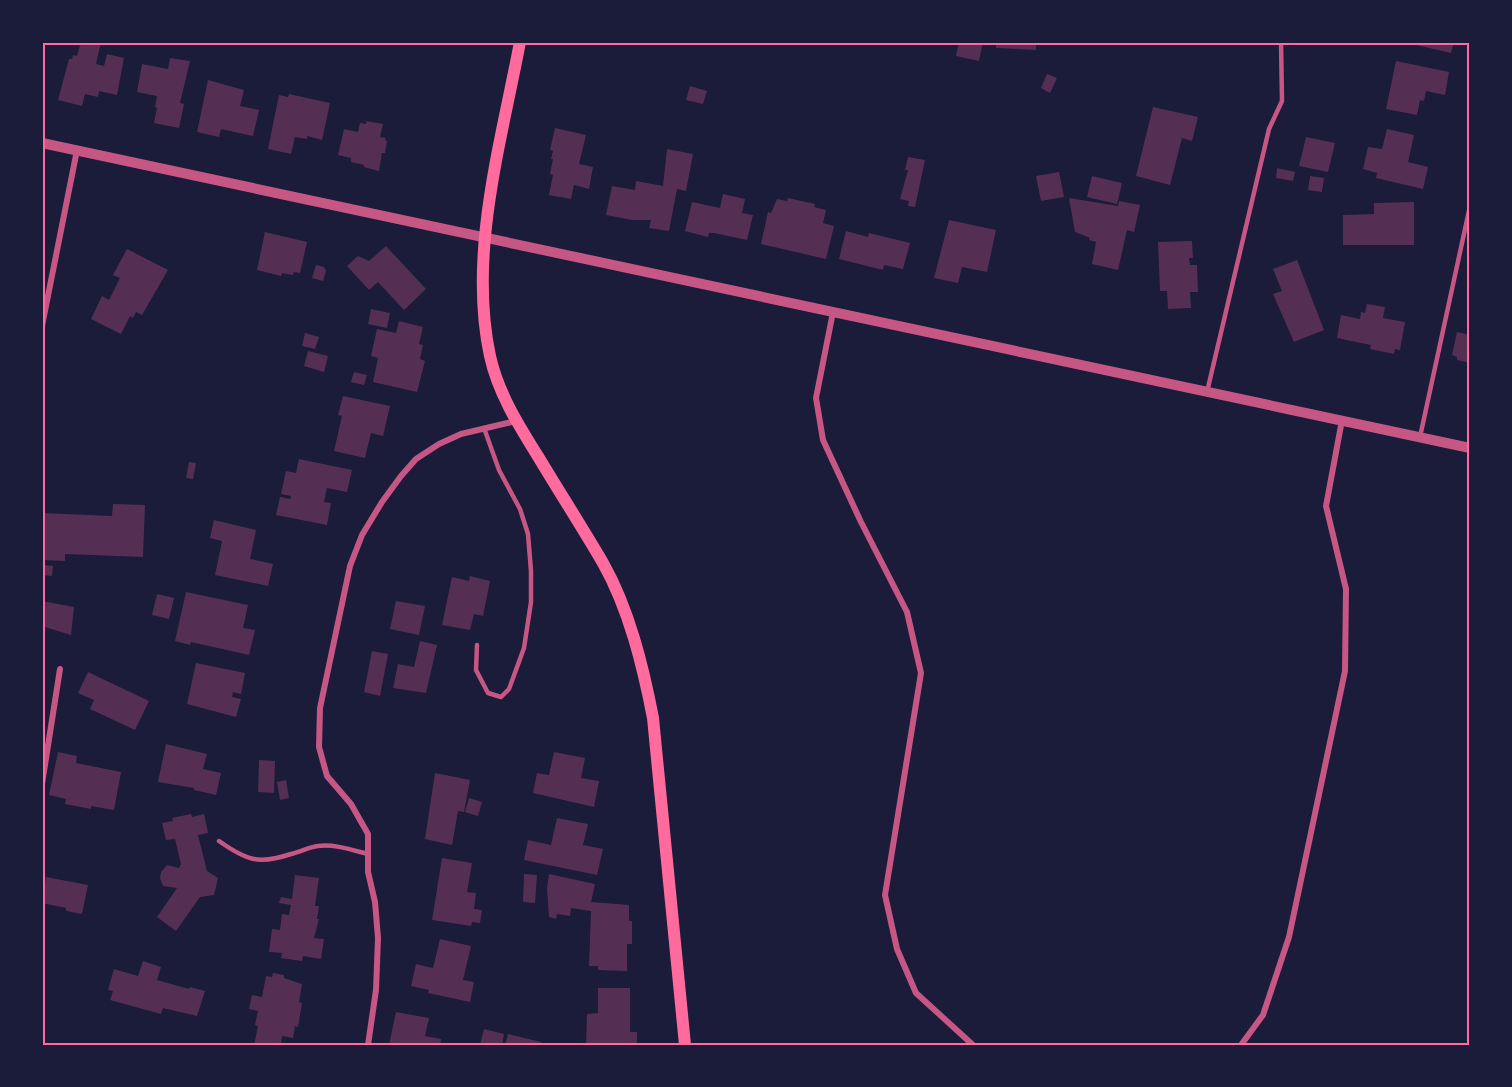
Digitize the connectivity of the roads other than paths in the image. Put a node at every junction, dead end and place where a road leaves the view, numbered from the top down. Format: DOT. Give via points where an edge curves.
graph roads {
  1 [pos="520,42"];
  2 [pos="1281,42"];
  3 [pos="42,143"];
  4 [pos="78,150"];
  5 [pos="1470,206"];
  6 [pos="485,238"];
  7 [pos="833,312"];
  8 [pos="42,326"];
  9 [pos="1207,392"];
  10 [pos="1342,420"];
  11 [pos="516,421"];
  12 [pos="484,428"];
  13 [pos="1420,436"];
  14 [pos="1470,448"];
  15 [pos="477,645"];
  16 [pos="60,669"];
  17 [pos="42,784"];
  18 [pos="219,841"];
  19 [pos="368,854"];
  20 [pos="368,1045"];
  21 [pos="685,1045"];
  22 [pos="973,1045"];
  23 [pos="1241,1045"];
  1 -- 6 [label="main road"];
  2 -- 9 [label="lane" via="1282,101 1269,129"];
  3 -- 4 [label="street"];
  4 -- 6 [label="street"];
  4 -- 8 [label="street"];
  5 -- 13 [label="lane"];
  6 -- 7 [label="street"];
  6 -- 11 [label="main road" via="483,278 490,356"];
  7 -- 9 [label="street"];
  7 -- 22 [label="street" via="816,398 823,440 907,612 921,673 885,895 897,949 916,993"];
  9 -- 10 [label="street"];
  10 -- 13 [label="street"];
  10 -- 23 [label="street" via="1326,506 1346,589 1345,671 1289,937 1263,1015"];
  11 -- 12 [label="street"];
  11 -- 21 [label="main road" via="604,566 628,621 645,677 653,718"];
  12 -- 15 [label="lane" via="499,470 520,508 528,534 531,571 524,648 509,689 501,697 488,693 476,670"];
  12 -- 19 [label="street" via="460,434 416,459 382,502 362,535 350,566 320,708 319,747 327,776 351,804 368,834"];
  13 -- 14 [label="street"];
  16 -- 17 [label="street"];
  18 -- 19 [label="lane" via="254,861 332,845"];
  19 -- 20 [label="street" via="378,938"];
}
